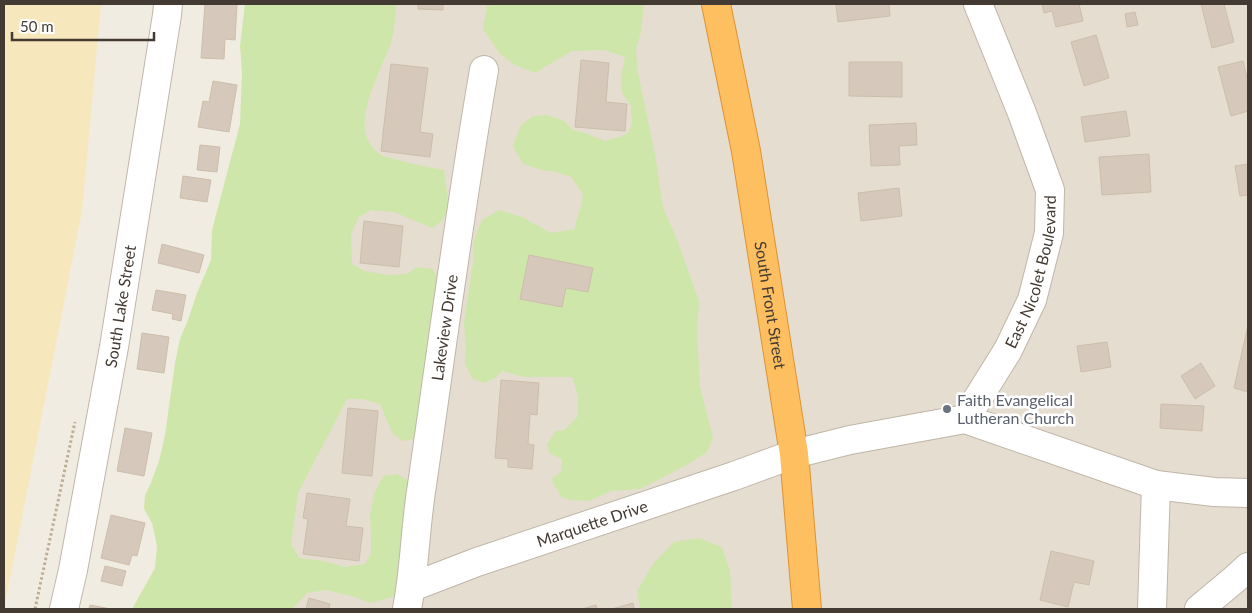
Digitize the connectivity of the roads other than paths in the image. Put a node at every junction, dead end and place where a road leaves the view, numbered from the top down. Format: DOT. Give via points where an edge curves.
graph roads {
  1 [pos="168,4"];
  2 [pos="716,4"];
  3 [pos="978,4"];
  4 [pos="484,70"];
  5 [pos="965,419"];
  6 [pos="794,454"];
  7 [pos="1156,485"];
  8 [pos="1248,493"];
  9 [pos="1244,578"];
  10 [pos="409,598"];
  11 [pos="64,609"];
  12 [pos="807,609"];
  13 [pos="1152,609"];
  14 [pos="1199,609"];
  1 -- 11 [label="street, South Lake Street" via="114,347"];
  2 -- 6 [label="highway, South Front Street" via="746,151"];
  3 -- 5 [label="street, East Nicolet Boulevard" via="1050,190 1049,233 1032,300 1008,350"];
  4 -- 10 [label="street, Lakeview Drive" via="418,511"];
  5 -- 6 [label="street, Marquette Drive"];
  5 -- 7 [label="street"];
  6 -- 10 [label="street, Marquette Drive" via="486,559"];
  6 -- 12 [label="highway, South Front Street"];
  7 -- 8 [label="street"];
  7 -- 13 [label="street"];
  9 -- 14 [label="street"];
}
